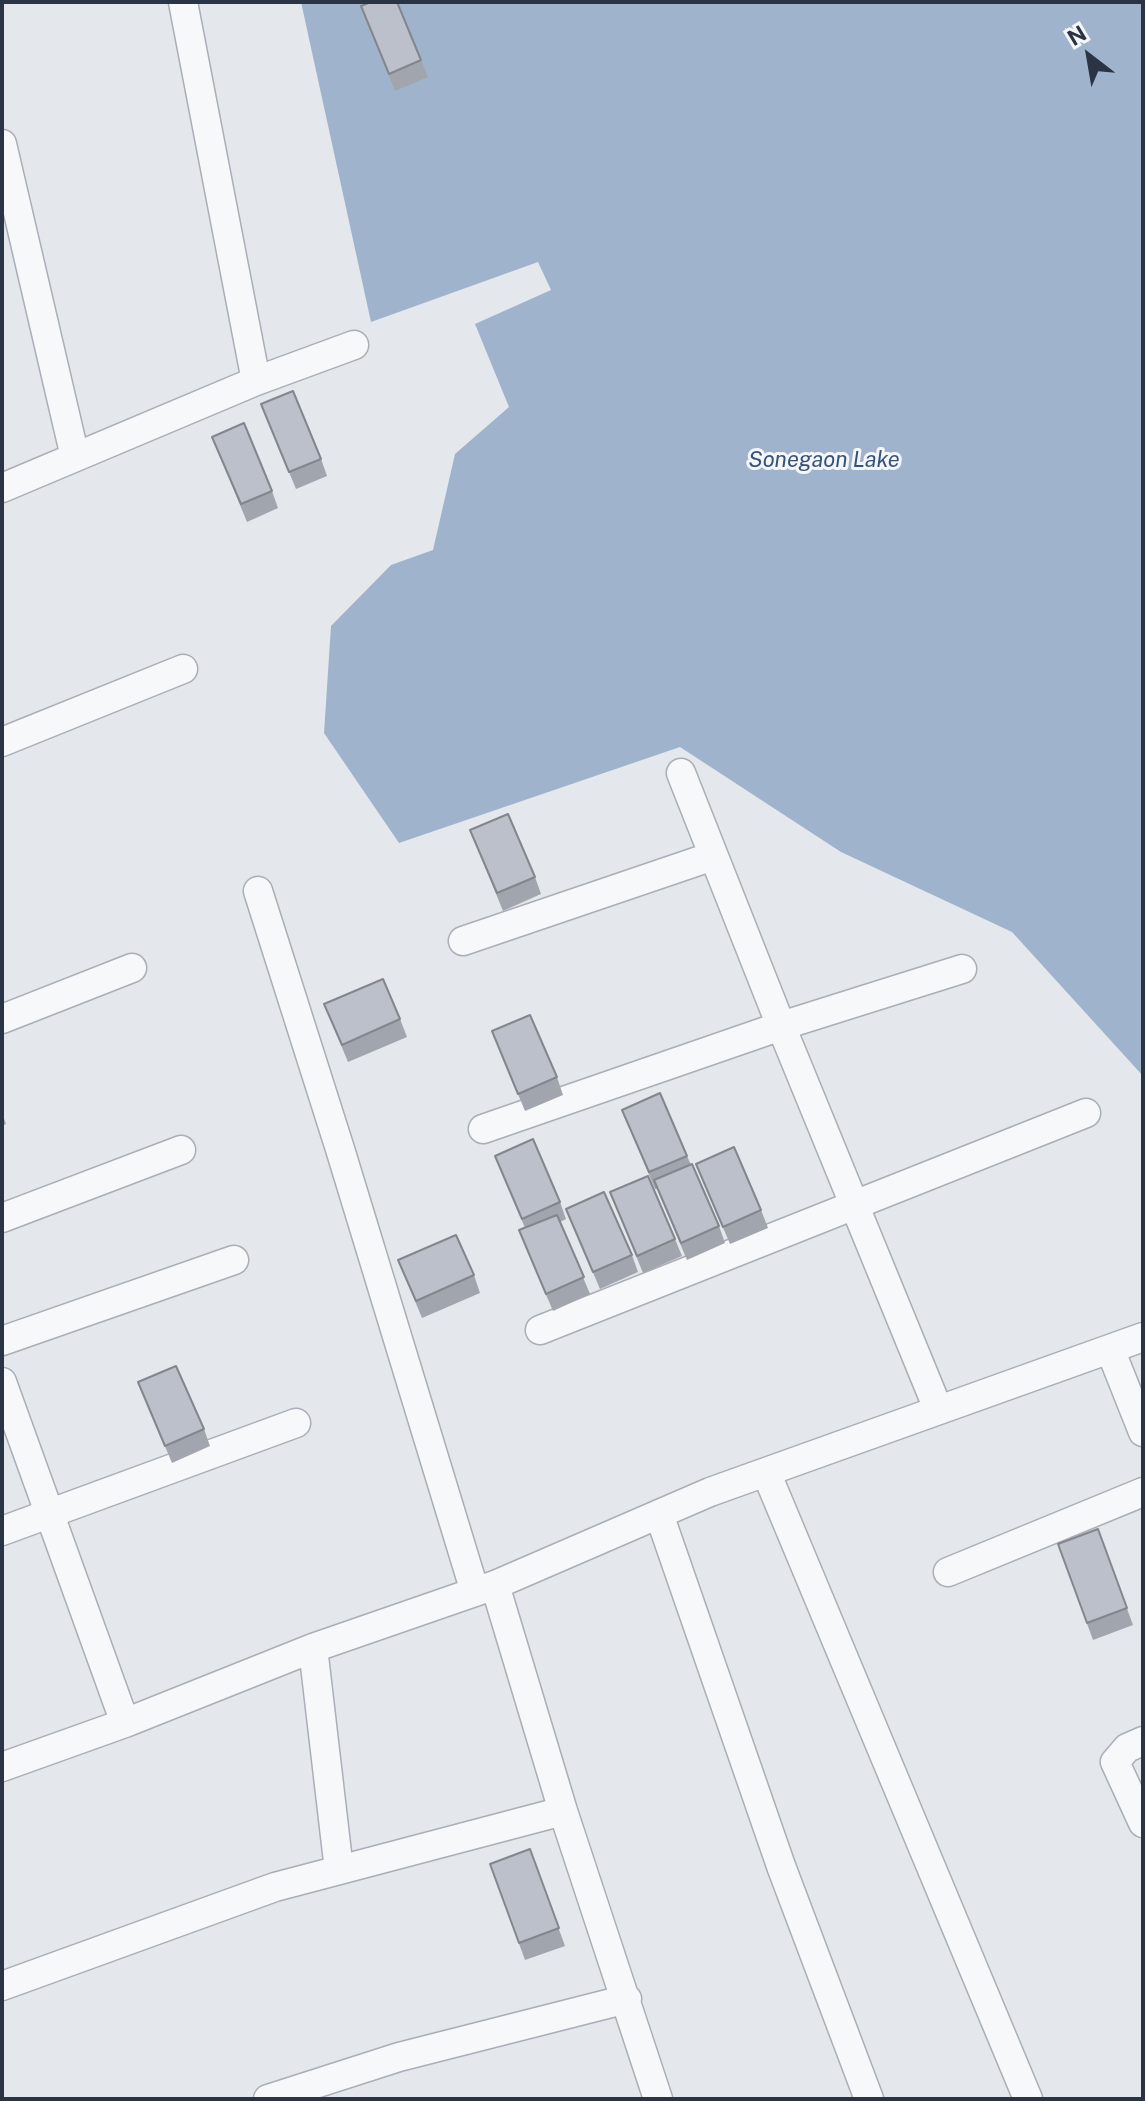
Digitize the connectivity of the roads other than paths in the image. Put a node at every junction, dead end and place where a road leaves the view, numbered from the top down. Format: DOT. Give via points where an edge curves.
graph roads {
  1 [pos="183,2"];
  2 [pos="2,144"];
  3 [pos="354,345"];
  4 [pos="256,381"];
  5 [pos="75,457"];
  6 [pos="2,488"];
  7 [pos="183,669"];
  8 [pos="2,742"];
  9 [pos="681,773"];
  10 [pos="713,856"];
  11 [pos="258,891"];
  12 [pos="463,941"];
  13 [pos="132,968"];
  14 [pos="962,969"];
  15 [pos="2,1019"];
  16 [pos="781,1026"];
  17 [pos="1086,1113"];
  18 [pos="483,1129"];
  19 [pos="181,1150"];
  20 [pos="855,1206"];
  21 [pos="2,1218"];
  22 [pos="234,1260"];
  23 [pos="540,1330"];
  24 [pos="1143,1337"];
  25 [pos="2,1341"];
  26 [pos="1110,1349"];
  27 [pos="2,1382"];
  28 [pos="938,1409"];
  29 [pos="296,1423"];
  30 [pos="1143,1432"];
  31 [pos="766,1472"];
  32 [pos="1143,1492"];
  33 [pos="50,1513"];
  34 [pos="659,1514"];
  35 [pos="2,1531"];
  36 [pos="948,1572"];
  37 [pos="485,1588"];
  38 [pos="313,1648"];
  39 [pos="125,1723"];
  40 [pos="1143,1741"];
  41 [pos="2,1767"];
  42 [pos="563,1811"];
  43 [pos="1143,1823"];
  44 [pos="339,1870"];
  45 [pos="2,1986"];
  46 [pos="627,1999"];
  47 [pos="268,2099"];
  48 [pos="658,2099"];
  49 [pos="869,2099"];
  50 [pos="1028,2099"];
  1 -- 4 [label="street"];
  2 -- 5 [label="street"];
  3 -- 4 [label="street"];
  4 -- 5 [label="street"];
  5 -- 6 [label="street"];
  7 -- 8 [label="street"];
  9 -- 10 [label="street"];
  10 -- 12 [label="street"];
  10 -- 16 [label="street"];
  11 -- 37 [label="street"];
  13 -- 15 [label="street"];
  14 -- 16 [label="street"];
  16 -- 18 [label="street"];
  16 -- 20 [label="street"];
  17 -- 20 [label="street"];
  19 -- 21 [label="street"];
  20 -- 23 [label="street"];
  20 -- 28 [label="street"];
  22 -- 25 [label="street"];
  24 -- 26 [label="street"];
  26 -- 28 [label="street"];
  26 -- 30 [label="street"];
  27 -- 33 [label="street"];
  28 -- 31 [label="street"];
  29 -- 33 [label="street"];
  31 -- 34 [label="street"];
  31 -- 50 [label="street"];
  32 -- 36 [label="street"];
  33 -- 35 [label="street"];
  33 -- 39 [label="street"];
  34 -- 37 [label="street"];
  34 -- 49 [label="street" via="781,1866"];
  37 -- 38 [label="street"];
  37 -- 42 [label="street"];
  38 -- 39 [label="street"];
  38 -- 44 [label="street"];
  39 -- 41 [label="street"];
  40 -- 43 [label="street" via="1115,1762"];
  42 -- 44 [label="street"];
  42 -- 46 [label="street"];
  44 -- 45 [label="street" via="275,1887"];
  46 -- 47 [label="street" via="399,2057"];
  46 -- 48 [label="street"];
}
